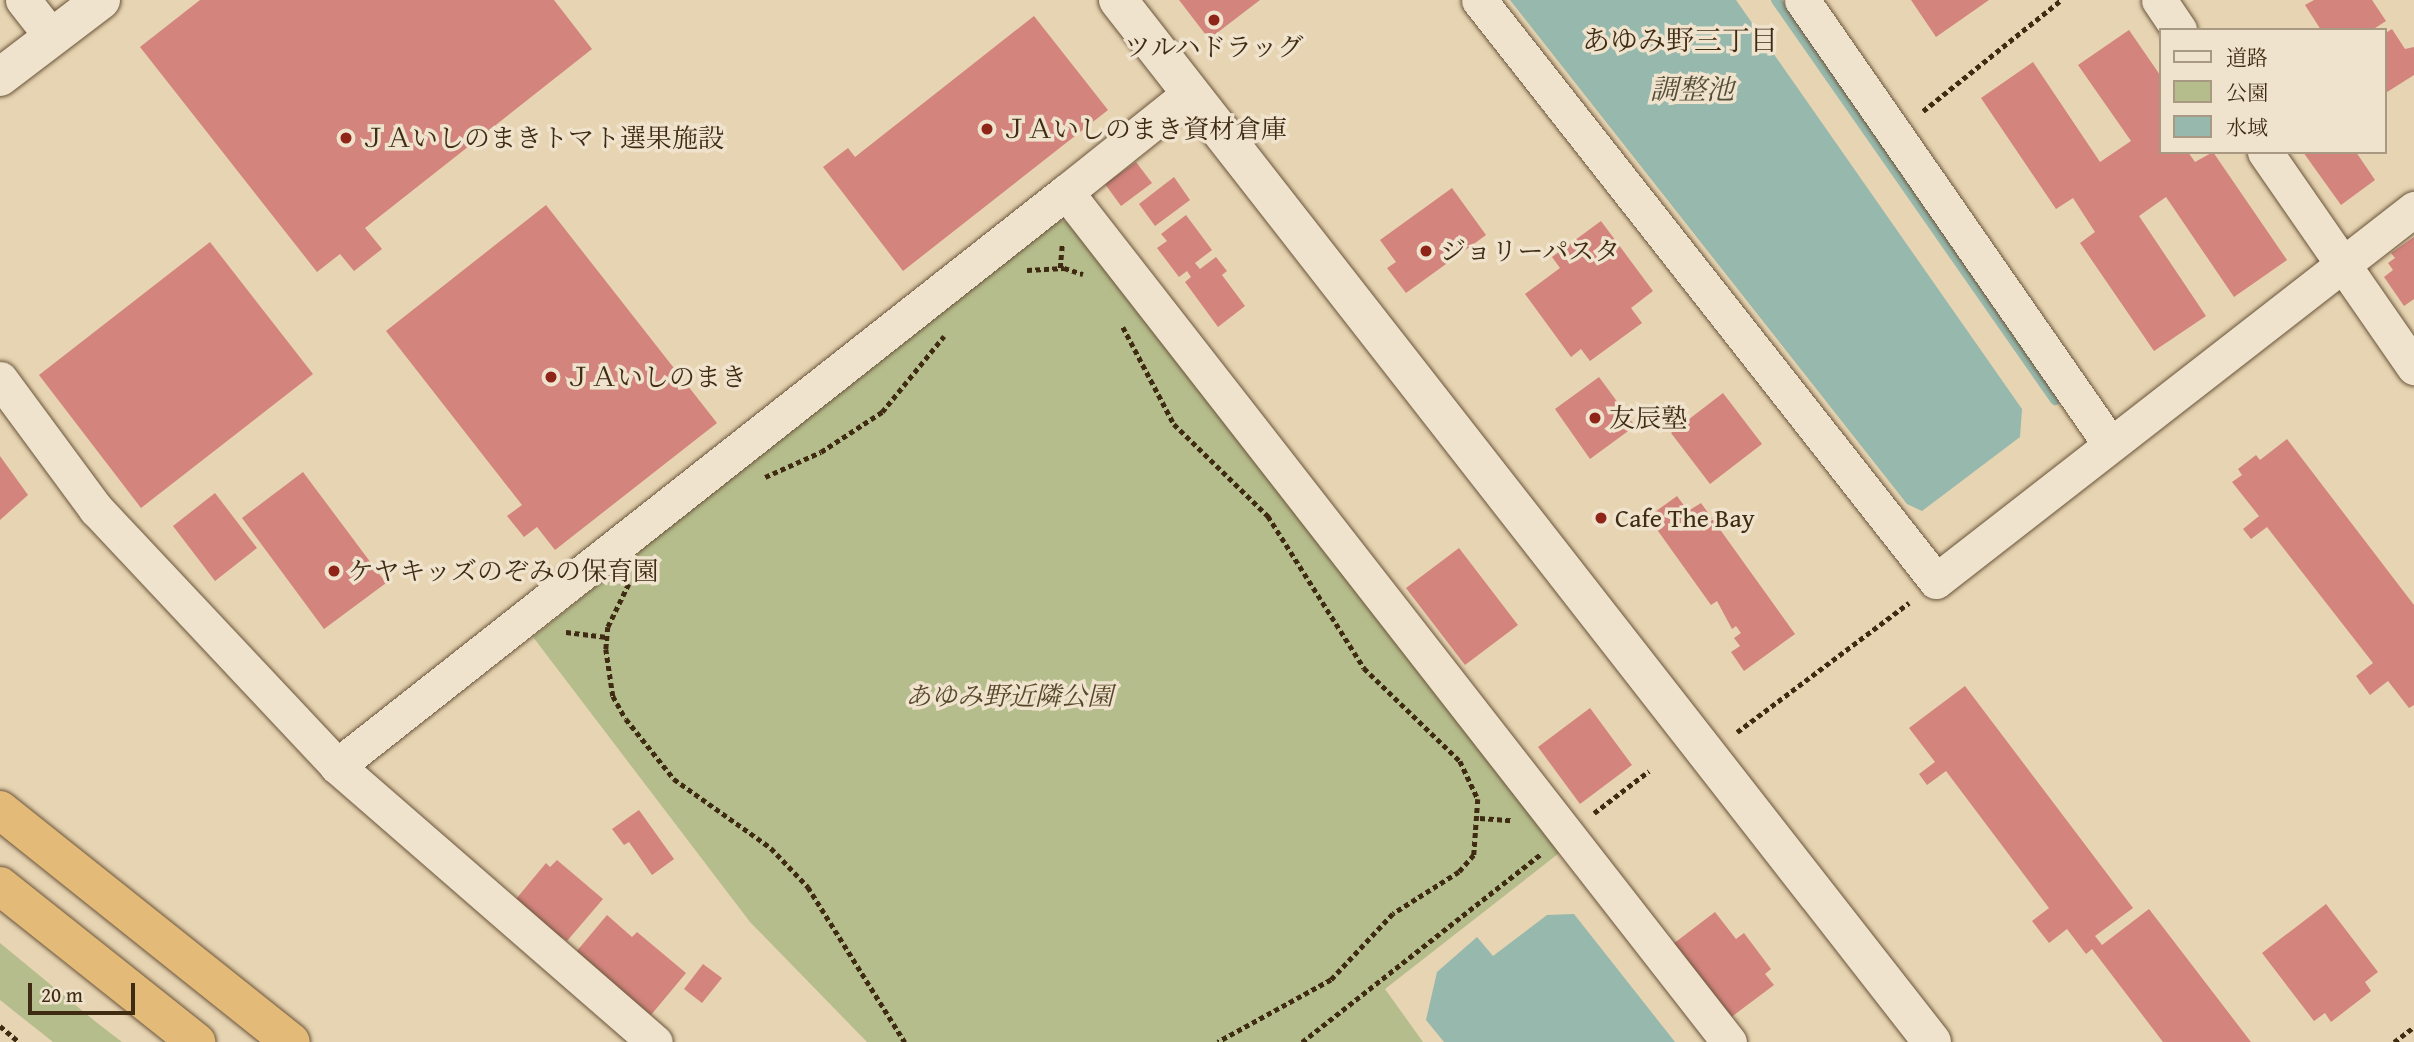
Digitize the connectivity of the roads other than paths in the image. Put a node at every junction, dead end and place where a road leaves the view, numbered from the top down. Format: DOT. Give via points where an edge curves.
graph roads {
  1 [pos="23,0"];
  2 [pos="101,0"];
  3 [pos="1118,0"];
  4 [pos="1479,0"];
  5 [pos="1802,0"];
  6 [pos="2159,0"];
  7 [pos="2178,28"];
  8 [pos="52,37"];
  9 [pos="0,77"];
  10 [pos="1190,93"];
  11 [pos="2266,154"];
  12 [pos="1066,192"];
  13 [pos="2414,209"];
  14 [pos="2343,264"];
  15 [pos="2414,367"];
  16 [pos="0,379"];
  17 [pos="2110,444"];
  18 [pos="337,766"];
  19 [pos="0,810"];
  20 [pos="0,886"];
  21 [pos="196,1042"];
  22 [pos="291,1042"];
  23 [pos="655,1042"];
  24 [pos="1729,1042"];
  25 [pos="1932,1042"];
  1 -- 8 [label="street"];
  2 -- 8 [label="street"];
  3 -- 10 [label="street"];
  4 -- 17 [label="street" via="1937,581"];
  5 -- 17 [label="street"];
  6 -- 7 [label="street"];
  8 -- 9 [label="street"];
  10 -- 12 [label="street"];
  10 -- 25 [label="street"];
  11 -- 14 [label="street"];
  12 -- 18 [label="street"];
  12 -- 24 [label="street"];
  13 -- 14 [label="street"];
  14 -- 15 [label="street"];
  14 -- 17 [label="street"];
  16 -- 18 [label="street" via="96,509"];
  18 -- 23 [label="street"];
  19 -- 22 [label="highway"];
  20 -- 21 [label="highway"];
}
